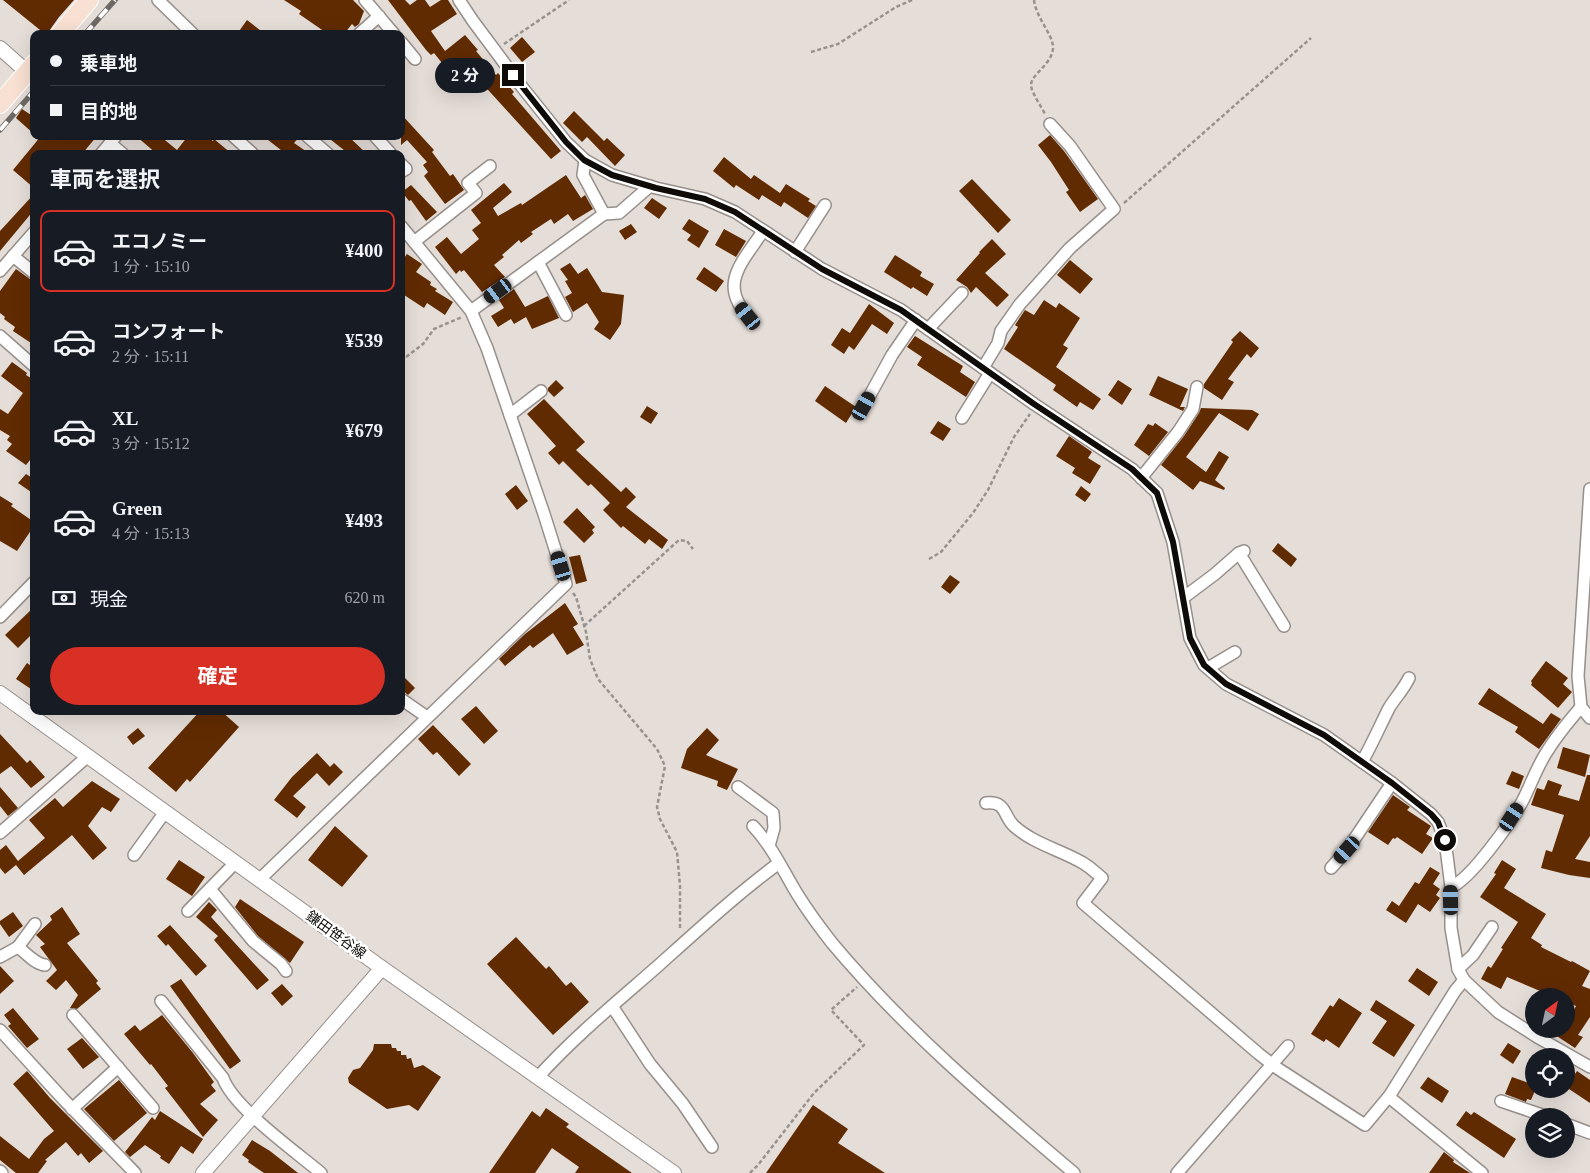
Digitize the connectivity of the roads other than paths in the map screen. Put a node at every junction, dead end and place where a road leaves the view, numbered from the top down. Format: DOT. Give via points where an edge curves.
graph roads {
  1 [pos="89,0"];
  2 [pos="158,0"];
  3 [pos="366,0"];
  4 [pos="459,0"];
  5 [pos="379,16"];
  6 [pos="63,30"];
  7 [pos="189,30"];
  8 [pos="363,30"];
  9 [pos="391,30"];
  10 [pos="405,47"];
  11 [pos="0,48"];
  12 [pos="416,59"];
  13 [pos="30,68"];
  14 [pos="0,104"];
  15 [pos="1050,124"];
  16 [pos="113,140"];
  17 [pos="237,140"];
  18 [pos="311,140"];
  19 [pos="379,140"];
  20 [pos="104,150"];
  21 [pos="248,150"];
  22 [pos="323,150"];
  23 [pos="387,150"];
  24 [pos="584,160"];
  25 [pos="490,166"];
  26 [pos="650,186"];
  27 [pos="825,205"];
  28 [pos="604,214"];
  29 [pos="763,230"];
  30 [pos="406,236"];
  31 [pos="30,237"];
  32 [pos="795,252"];
  33 [pos="14,256"];
  34 [pos="538,262"];
  35 [pos="30,270"];
  36 [pos="0,271"];
  37 [pos="962,293"];
  38 [pos="470,311"];
  39 [pos="566,315"];
  40 [pos="752,320"];
  41 [pos="916,320"];
  42 [pos="928,329"];
  43 [pos="0,336"];
  44 [pos="30,362"];
  45 [pos="987,370"];
  46 [pos="1198,387"];
  47 [pos="541,391"];
  48 [pos="864,406"];
  49 [pos="510,415"];
  50 [pos="962,418"];
  51 [pos="1141,478"];
  52 [pos="1590,489"];
  53 [pos="30,586"];
  54 [pos="1183,598"];
  55 [pos="0,617"];
  56 [pos="1284,626"];
  57 [pos="1235,652"];
  58 [pos="1208,668"];
  59 [pos="1409,678"];
  60 [pos="0,693"];
  61 [pos="405,702"];
  62 [pos="1581,707"];
  63 [pos="30,714"];
  64 [pos="31,715"];
  65 [pos="427,717"];
  66 [pos="1590,718"];
  67 [pos="88,756"];
  68 [pos="1362,762"];
  69 [pos="1392,783"];
  70 [pos="738,787"];
  71 [pos="986,803"];
  72 [pos="165,812"];
  73 [pos="753,826"];
  74 [pos="0,833"];
  75 [pos="769,846"];
  76 [pos="134,855"];
  77 [pos="235,863"];
  78 [pos="779,863"];
  79 [pos="1331,868"];
  80 [pos="259,880"];
  81 [pos="1450,887"];
  82 [pos="210,888"];
  83 [pos="188,911"];
  84 [pos="35,924"];
  85 [pos="1492,927"];
  86 [pos="18,946"];
  87 [pos="0,957"];
  88 [pos="45,965"];
  89 [pos="382,968"];
  90 [pos="286,971"];
  91 [pos="1461,974"];
  92 [pos="161,1001"];
  93 [pos="612,1006"];
  94 [pos="73,1015"];
  95 [pos="0,1030"];
  96 [pos="1288,1046"];
  97 [pos="1271,1064"];
  98 [pos="118,1067"];
  99 [pos="1590,1067"];
  100 [pos="538,1077"];
  101 [pos="1389,1097"];
  102 [pos="1501,1101"];
  103 [pos="153,1108"];
  104 [pos="72,1109"];
  105 [pos="1525,1109"];
  106 [pos="253,1116"];
  107 [pos="1575,1128"];
  108 [pos="1590,1134"];
  109 [pos="712,1147"];
  110 [pos="135,1173"];
  111 [pos="203,1173"];
  112 [pos="321,1173"];
  113 [pos="674,1173"];
  114 [pos="1074,1173"];
  115 [pos="1177,1173"];
  116 [pos="1482,1173"];
  1 -- 6 [label="main road"];
  2 -- 7 [label="street"];
  3 -- 5 [label="street"];
  4 -- 24 [label="street" via="566,142"];
  5 -- 8 [label="street"];
  5 -- 9 [label="street"];
  10 -- 12 [label="street"];
  11 -- 13 [label="street"];
  13 -- 14 [label="main road"];
  15 -- 45 [label="street" via="1070,146 1114,209 1070,248 1020,304 1001,331"];
  16 -- 20 [label="street"];
  17 -- 21 [label="street"];
  18 -- 22 [label="street"];
  19 -- 23 [label="street"];
  24 -- 26 [label="street" via="612,175"];
  24 -- 28 [label="street" via="582,175"];
  25 -- 30 [label="street" via="468,183 476,193"];
  26 -- 28 [label="street" via="619,213"];
  26 -- 29 [label="street" via="705,199 735,212"];
  27 -- 32 [label="street"];
  28 -- 34 [label="street"];
  29 -- 32 [label="street"];
  29 -- 40 [label="street" via="737,272 733,286 736,302"];
  30 -- 38 [label="street"];
  31 -- 33 [label="street"];
  32 -- 41 [label="street"];
  33 -- 35 [label="street"];
  33 -- 36 [label="street"];
  34 -- 38 [label="street"];
  34 -- 39 [label="street"];
  37 -- 42 [label="street"];
  38 -- 49 [label="street" via="487,348"];
  41 -- 42 [label="street"];
  41 -- 48 [label="street"];
  42 -- 45 [label="street"];
  43 -- 44 [label="street"];
  45 -- 50 [label="street"];
  45 -- 51 [label="street"];
  46 -- 51 [label="street" via="1193,409"];
  47 -- 49 [label="street"];
  49 -- 65 [label="street" via="566,584"];
  51 -- 54 [label="street" via="1157,493 1173,542"];
  52 -- 62 [label="street" via="1578,676"];
  53 -- 55 [label="street"];
  54 -- 56 [label="street" via="1242,552"];
  54 -- 58 [label="street" via="1190,638"];
  57 -- 58 [label="street"];
  58 -- 68 [label="street" via="1226,684 1324,735"];
  59 -- 68 [label="street"];
  60 -- 63 [label="street, 鎌田笹谷線"];
  61 -- 65 [label="street"];
  62 -- 66 [label="street"];
  62 -- 81 [label="street" via="1548,750 1502,833 1466,877"];
  64 -- 67 [label="street, 鎌田笹谷線"];
  65 -- 80 [label="street"];
  67 -- 72 [label="street, 鎌田笹谷線"];
  67 -- 74 [label="street"];
  68 -- 69 [label="street"];
  69 -- 79 [label="street" via="1347,850"];
  69 -- 81 [label="street" via="1438,822 1445,840"];
  70 -- 75 [label="street" via="773,814 774,828"];
  71 -- 97 [label="street" via="1001,806 1012,825 1026,835 1084,864 1102,878 1083,904"];
  72 -- 76 [label="street"];
  72 -- 77 [label="street, 鎌田笹谷線"];
  73 -- 75 [label="street"];
  75 -- 78 [label="street"];
  77 -- 80 [label="street, 鎌田笹谷線"];
  77 -- 82 [label="street"];
  78 -- 93 [label="street" via="750,884"];
  78 -- 114 [label="street" via="819,926 910,1028"];
  80 -- 89 [label="street, 鎌田笹谷線"];
  81 -- 91 [label="street" via="1451,928"];
  82 -- 83 [label="street"];
  82 -- 90 [label="street" via="253,941"];
  84 -- 86 [label="street"];
  85 -- 91 [label="street"];
  86 -- 87 [label="street"];
  86 -- 88 [label="street"];
  89 -- 100 [label="street, 鎌田笹谷線"];
  89 -- 106 [label="street"];
  91 -- 99 [label="street" via="1498,1012"];
  91 -- 101 [label="street" via="1455,991"];
  92 -- 106 [label="street" via="223,1078 226,1088"];
  93 -- 100 [label="street"];
  93 -- 109 [label="street"];
  94 -- 98 [label="street"];
  95 -- 104 [label="street"];
  96 -- 97 [label="street"];
  97 -- 101 [label="street" via="1366,1125"];
  97 -- 115 [label="street"];
  98 -- 103 [label="street"];
  98 -- 104 [label="street"];
  100 -- 113 [label="street, 鎌田笹谷線"];
  101 -- 116 [label="street"];
  102 -- 105 [label="street"];
  104 -- 110 [label="street"];
  106 -- 111 [label="street"];
  106 -- 112 [label="street"];
  107 -- 108 [label="street"];
}
